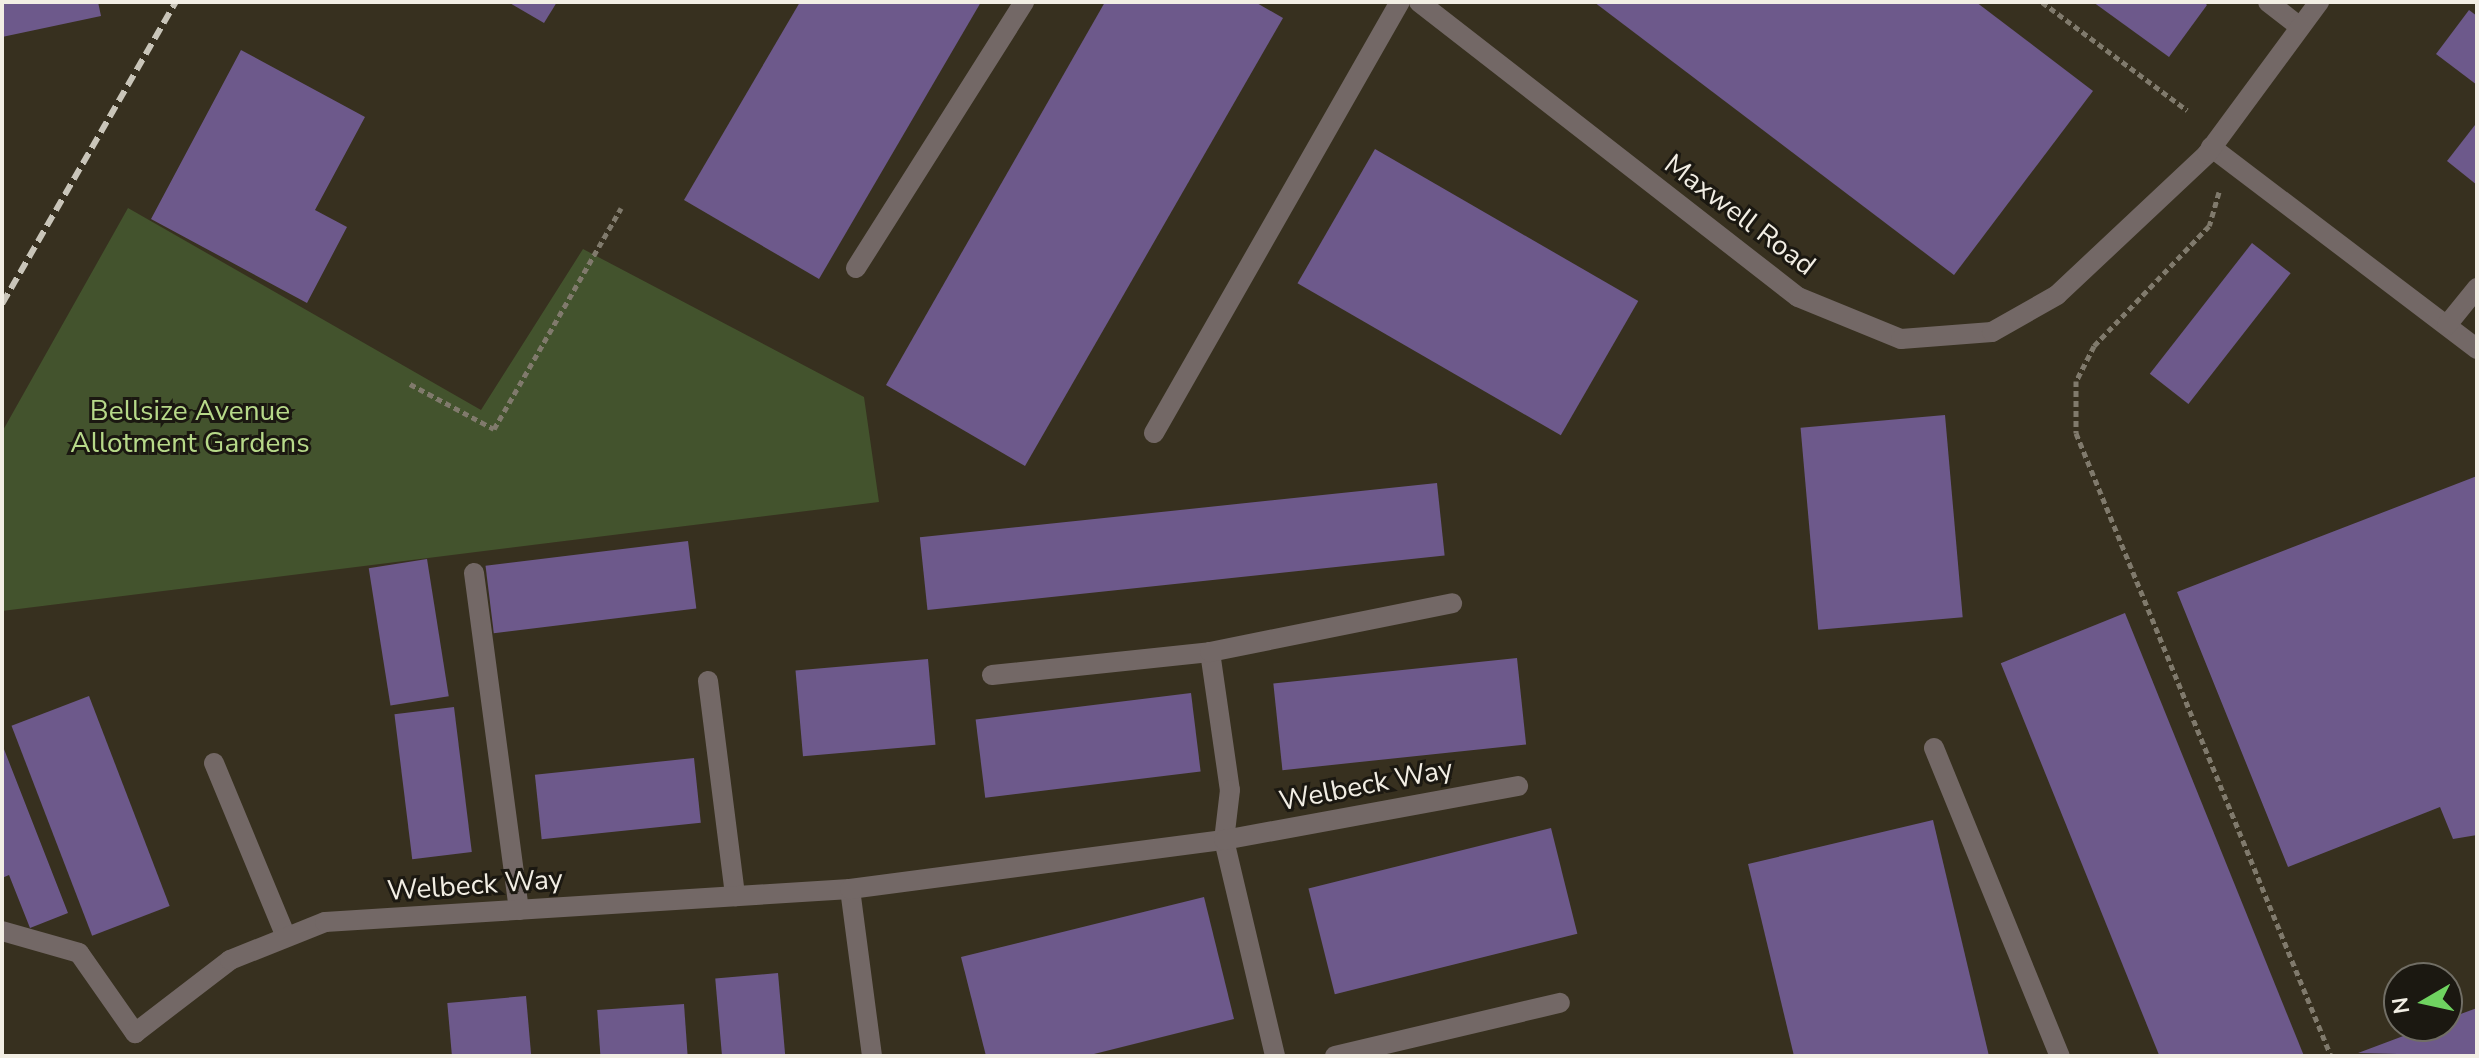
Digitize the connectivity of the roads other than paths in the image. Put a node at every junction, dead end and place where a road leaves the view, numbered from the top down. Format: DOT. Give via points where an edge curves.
graph roads {
  1 [pos="1024,2"];
  2 [pos="1400,2"];
  3 [pos="1419,2"];
  4 [pos="2268,2"];
  5 [pos="2319,2"];
  6 [pos="2299,26"];
  7 [pos="2211,147"];
  8 [pos="856,268"];
  9 [pos="2477,288"];
  10 [pos="2447,325"];
  11 [pos="2477,349"];
  12 [pos="1154,433"];
  13 [pos="474,573"];
  14 [pos="1452,603"];
  15 [pos="1210,652"];
  16 [pos="992,675"];
  17 [pos="708,681"];
  18 [pos="1934,748"];
  19 [pos="214,763"];
  20 [pos="1518,786"];
  21 [pos="1224,840"];
  22 [pos="850,889"];
  23 [pos="735,896"];
  24 [pos="519,910"];
  25 [pos="2,931"];
  26 [pos="286,937"];
  27 [pos="1560,1003"];
  28 [pos="872,1056"];
  29 [pos="1275,1056"];
  30 [pos="1335,1056"];
  31 [pos="2060,1056"];
  1 -- 8 [label="street"];
  2 -- 12 [label="street"];
  3 -- 7 [label="street, Maxwell Road" via="1798,297 1901,339 1992,332 2057,295"];
  4 -- 6 [label="street"];
  5 -- 6 [label="street, Maxwell Road"];
  6 -- 7 [label="street, Maxwell Road"];
  7 -- 10 [label="street"];
  9 -- 10 [label="street"];
  10 -- 11 [label="street"];
  13 -- 24 [label="street"];
  14 -- 15 [label="street"];
  15 -- 16 [label="street"];
  15 -- 21 [label="street" via="1230,790"];
  17 -- 23 [label="street"];
  18 -- 31 [label="street"];
  19 -- 26 [label="street"];
  20 -- 21 [label="street, Welbeck Way"];
  21 -- 22 [label="street, Welbeck Way"];
  21 -- 29 [label="street"];
  22 -- 23 [label="street, Welbeck Way"];
  22 -- 28 [label="street"];
  23 -- 24 [label="street, Welbeck Way"];
  24 -- 26 [label="street, Welbeck Way" via="325,922"];
  25 -- 26 [label="street, Welbeck Way" via="79,953 135,1033 230,960"];
  27 -- 30 [label="street"];
}
